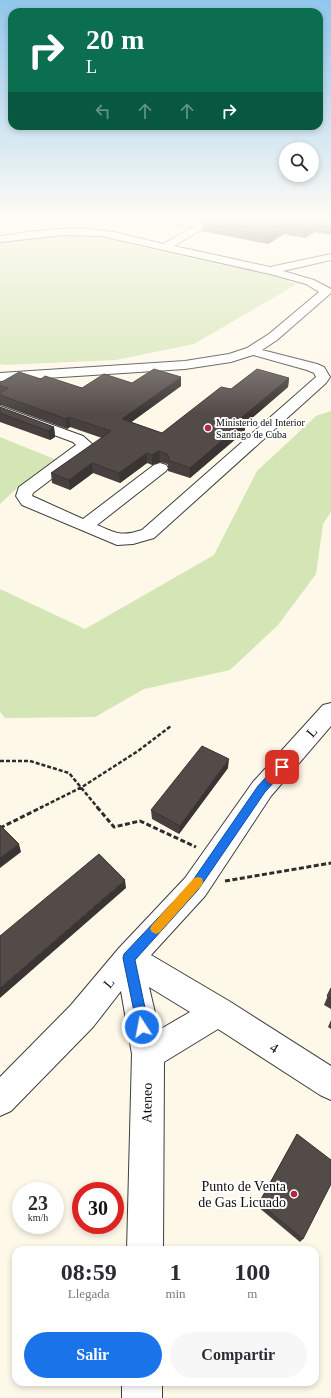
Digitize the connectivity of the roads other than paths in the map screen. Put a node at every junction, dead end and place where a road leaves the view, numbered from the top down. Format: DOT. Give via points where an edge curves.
graph roads {
  1 [pos="312,283"];
  2 [pos="252,351"];
  3 [pos="0,377"];
  4 [pos="0,410"];
  5 [pos="160,468"];
  6 [pos="85,526"];
  7 [pos="331,711"];
  8 [pos="129,958"];
  9 [pos="218,1012"];
  10 [pos="148,1054"];
  11 [pos="331,1084"];
  12 [pos="0,1100"];
  13 [pos="145,1246"];
  14 [pos="142,1386"];
  15 [pos="142,1398"];
  1 -- 2 [label="street" via="327,291 274,337"];
  2 -- 3 [label="street" via="231,358 186,365"];
  2 -- 6 [label="street" via="319,370 324,377 148,534 133,539 117,540"];
  4 -- 6 [label="street" via="78,439 84,444 82,449 25,491 24,496 28,502"];
  5 -- 6 [label="street"];
  7 -- 8 [label="street, L" via="262,789 194,886"];
  8 -- 9 [label="street, 4"];
  8 -- 10 [label="street, Ateneo"];
  8 -- 12 [label="street, L" via="82,1016"];
  9 -- 10 [label="street"];
  9 -- 11 [label="street, 4"];
  10 -- 13 [label="street, Ateneo"];
  14 -- 15 [label="street"];
}
